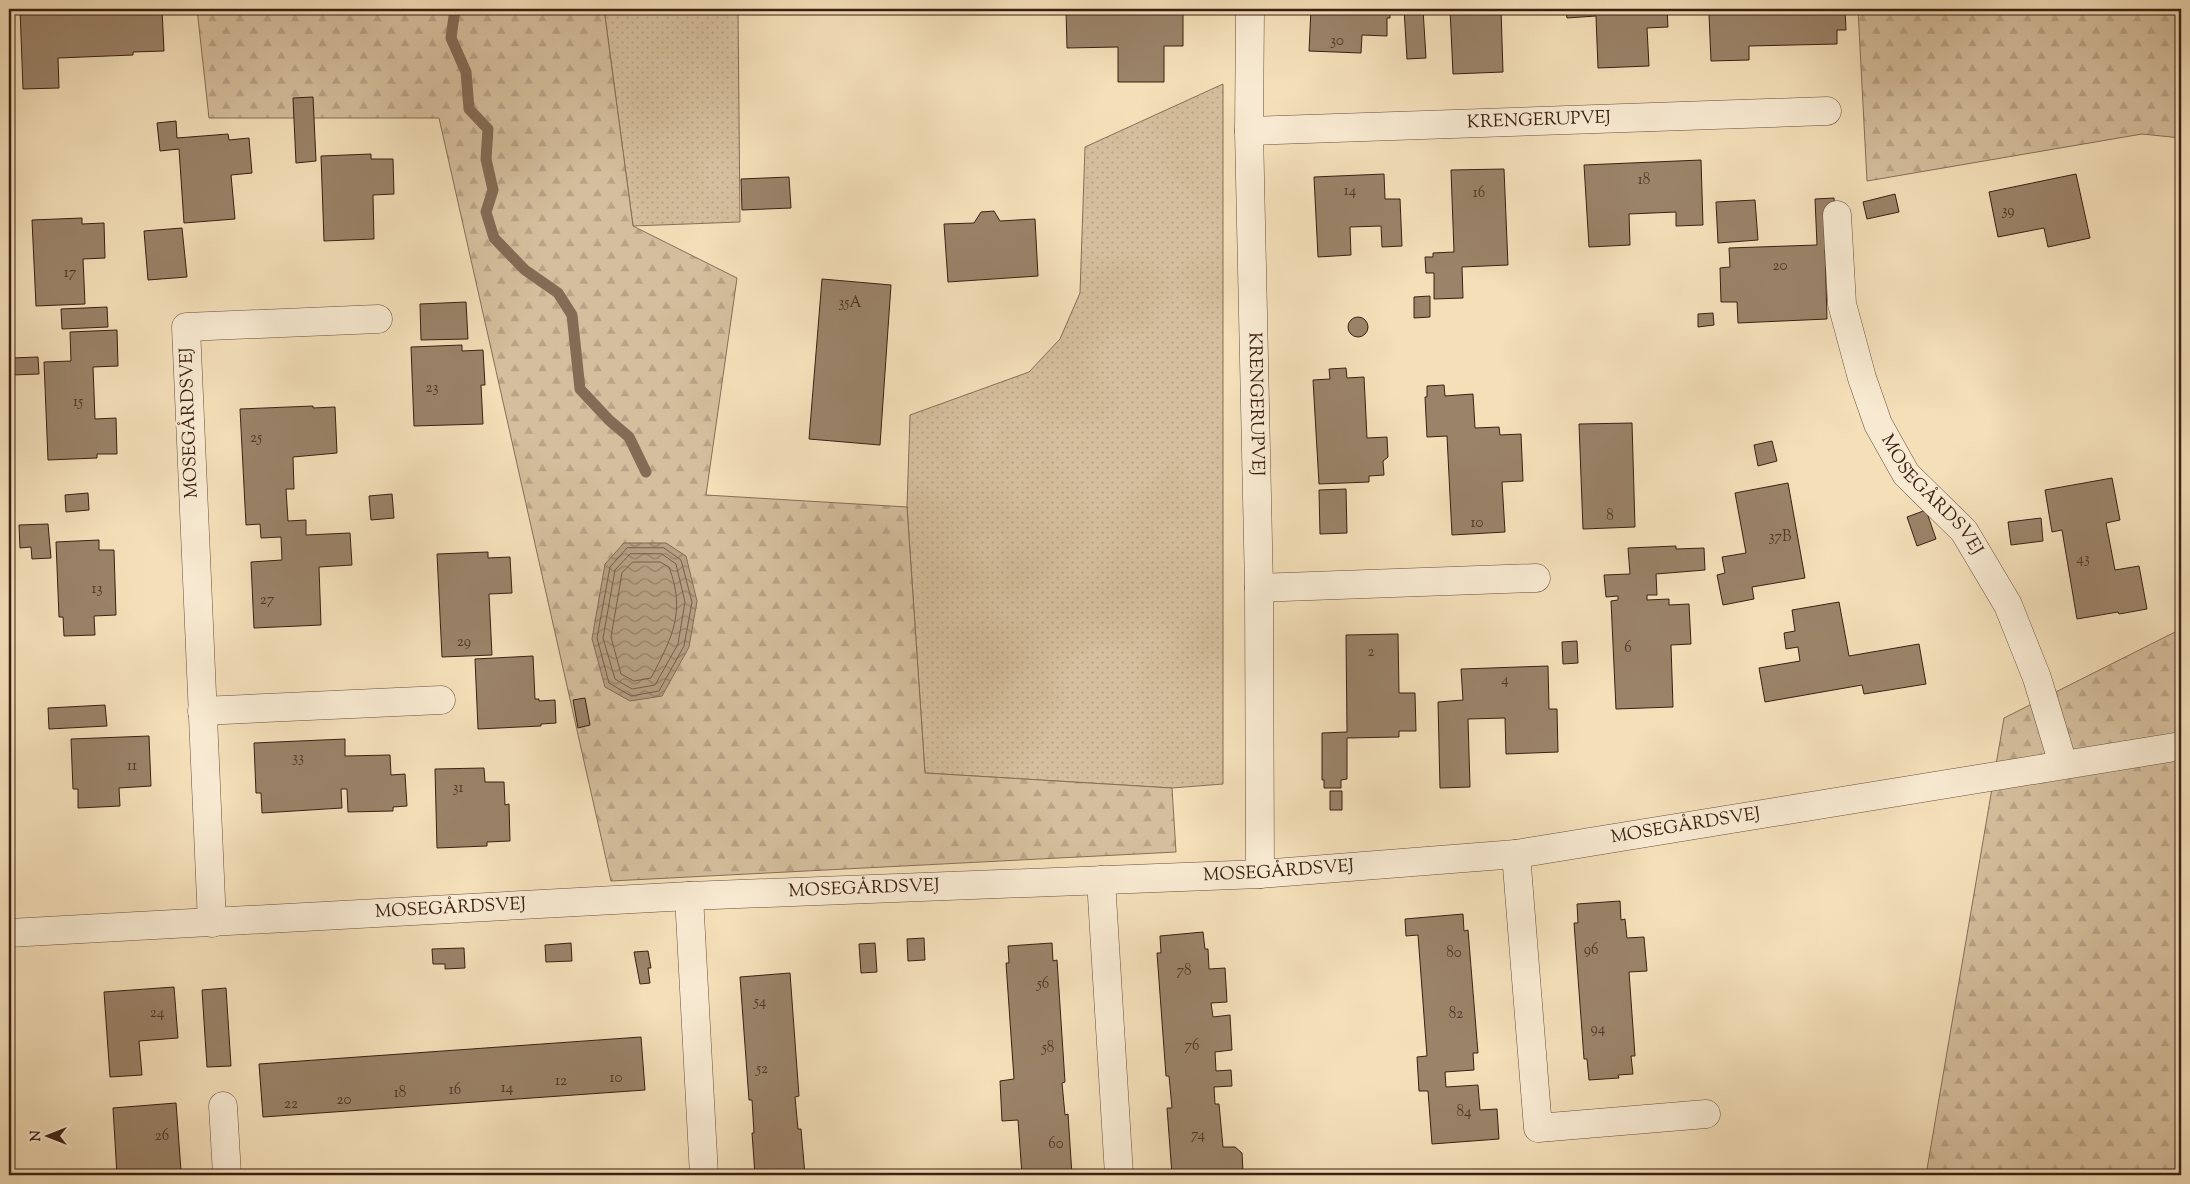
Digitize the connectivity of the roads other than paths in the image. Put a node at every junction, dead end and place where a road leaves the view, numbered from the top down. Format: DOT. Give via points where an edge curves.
graph roads {
  1 [pos="1250,9"];
  2 [pos="1827,112"];
  3 [pos="1249,131"];
  4 [pos="1837,215"];
  5 [pos="378,319"];
  6 [pos="1536,578"];
  7 [pos="1259,588"];
  8 [pos="441,700"];
  9 [pos="202,711"];
  10 [pos="2181,746"];
  11 [pos="2063,764"];
  12 [pos="1516,854"];
  13 [pos="1260,874"];
  14 [pos="1101,880"];
  15 [pos="689,896"];
  16 [pos="212,923"];
  17 [pos="9,933"];
  18 [pos="223,1106"];
  19 [pos="1706,1114"];
  20 [pos="227,1175"];
  21 [pos="704,1175"];
  22 [pos="1119,1175"];
  1 -- 3 [label="street, KRENGERUPVEJ"];
  2 -- 3 [label="street, KRENGERUPVEJ"];
  3 -- 7 [label="street, KRENGERUPVEJ"];
  4 -- 11 [label="street, MOSEGÅRDSVEJ" via="1842,304 1878,424 1906,474 1964,531 2008,606 2037,678"];
  5 -- 9 [label="street, MOSEGÅRDSVEJ" via="186,327"];
  6 -- 7 [label="street"];
  7 -- 13 [label="street, KRENGERUPVEJ"];
  8 -- 9 [label="street"];
  9 -- 16 [label="street, MOSEGÅRDSVEJ"];
  10 -- 11 [label="street, MOSEGÅRDSVEJ"];
  11 -- 12 [label="street, MOSEGÅRDSVEJ"];
  12 -- 13 [label="street, MOSEGÅRDSVEJ"];
  12 -- 19 [label="street" via="1538,1128"];
  13 -- 14 [label="street, MOSEGÅRDSVEJ"];
  14 -- 15 [label="street, MOSEGÅRDSVEJ"];
  14 -- 22 [label="street"];
  15 -- 16 [label="street, MOSEGÅRDSVEJ"];
  15 -- 21 [label="street"];
  16 -- 17 [label="street, MOSEGÅRDSVEJ"];
  18 -- 20 [label="street"];
}
